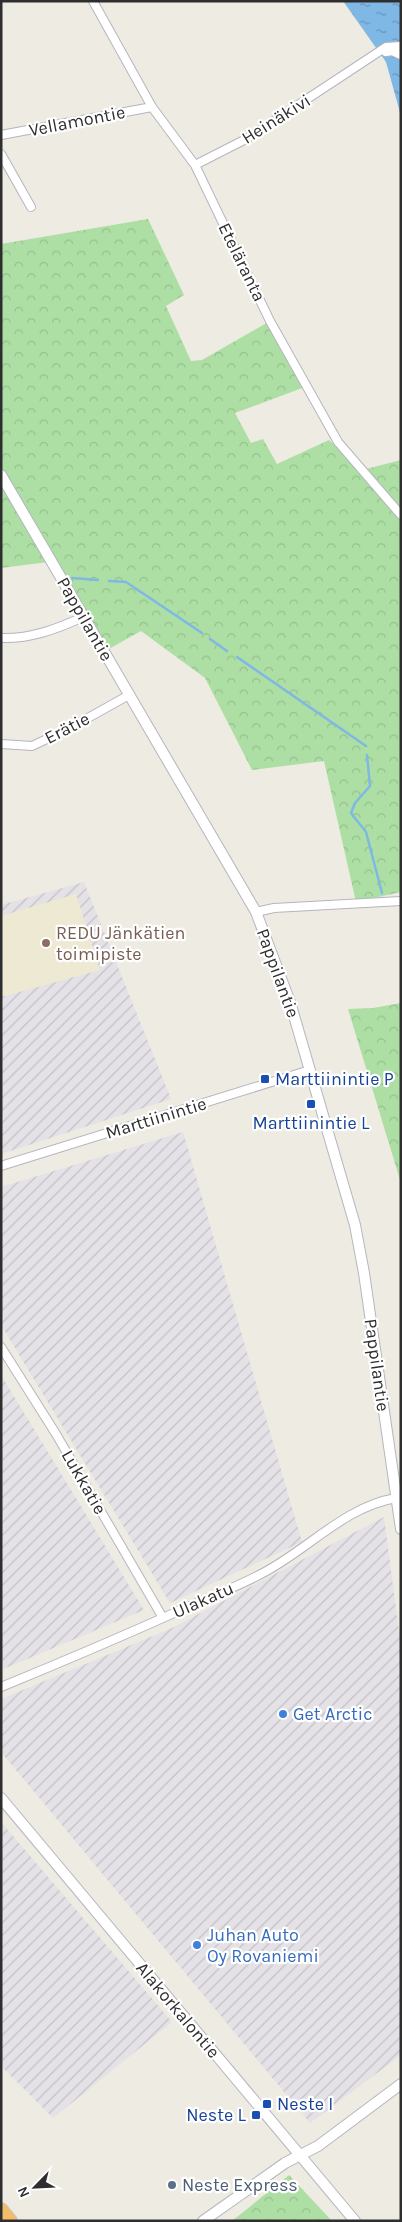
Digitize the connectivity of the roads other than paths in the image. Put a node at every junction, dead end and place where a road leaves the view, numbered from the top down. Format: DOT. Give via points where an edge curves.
graph roads {
  1 [pos="93,1"];
  2 [pos="401,46"];
  3 [pos="379,53"];
  4 [pos="401,54"];
  5 [pos="152,106"];
  6 [pos="1,135"];
  7 [pos="1,154"];
  8 [pos="196,165"];
  9 [pos="31,208"];
  10 [pos="1,475"];
  11 [pos="401,515"];
  12 [pos="83,617"];
  13 [pos="1,638"];
  14 [pos="129,695"];
  15 [pos="1,744"];
  16 [pos="401,901"];
  17 [pos="256,912"];
  18 [pos="310,1070"];
  19 [pos="1,1166"];
  20 [pos="1,1347"];
  21 [pos="397,1470"];
  22 [pos="396,1498"];
  23 [pos="401,1530"];
  24 [pos="163,1618"];
  25 [pos="1,1687"];
  26 [pos="1,1798"];
  27 [pos="401,2084"];
  28 [pos="299,2154"];
  29 [pos="1,2210"];
  30 [pos="10,2221"];
  31 [pos="203,2221"];
  32 [pos="355,2221"];
  1 -- 5 [label="street, Eteläranta"];
  2 -- 3 [label="street, Heinäkivi" via="386,47"];
  3 -- 4 [label="street" via="392,51"];
  3 -- 8 [label="street, Heinäkivi" via="248,138"];
  5 -- 6 [label="street, Vellamontie"];
  5 -- 8 [label="street, Eteläranta"];
  7 -- 9 [label="street"];
  8 -- 11 [label="street, Eteläranta" via="270,321 319,410 338,442"];
  10 -- 12 [label="street, Pappilantie"];
  12 -- 13 [label="street" via="51,630 19,638"];
  12 -- 14 [label="street, Pappilantie"];
  14 -- 15 [label="street, Erätie" via="32,746"];
  14 -- 17 [label="street, Pappilantie"];
  16 -- 17 [label="street" via="274,908"];
  17 -- 18 [label="street, Pappilantie" via="283,980"];
  18 -- 19 [label="street, Marttiinintie"];
  18 -- 21 [label="street, Pappilantie" via="345,1187 362,1263"];
  20 -- 24 [label="street, Lukkatie" via="56,1434"];
  21 -- 22 [label="street, Pappilantie"];
  22 -- 23 [label="street, Pappilantie"];
  22 -- 24 [label="street, Ulakatu" via="344,1518 294,1555 260,1575"];
  24 -- 25 [label="street, Ulakatu"];
  26 -- 28 [label="street, Alakorkalontie"];
  27 -- 28 [label="street" via="318,2146"];
  28 -- 31 [label="street"];
  28 -- 32 [label="street, Alakorkalontie"];
  29 -- 30 [label="highway"];
}
